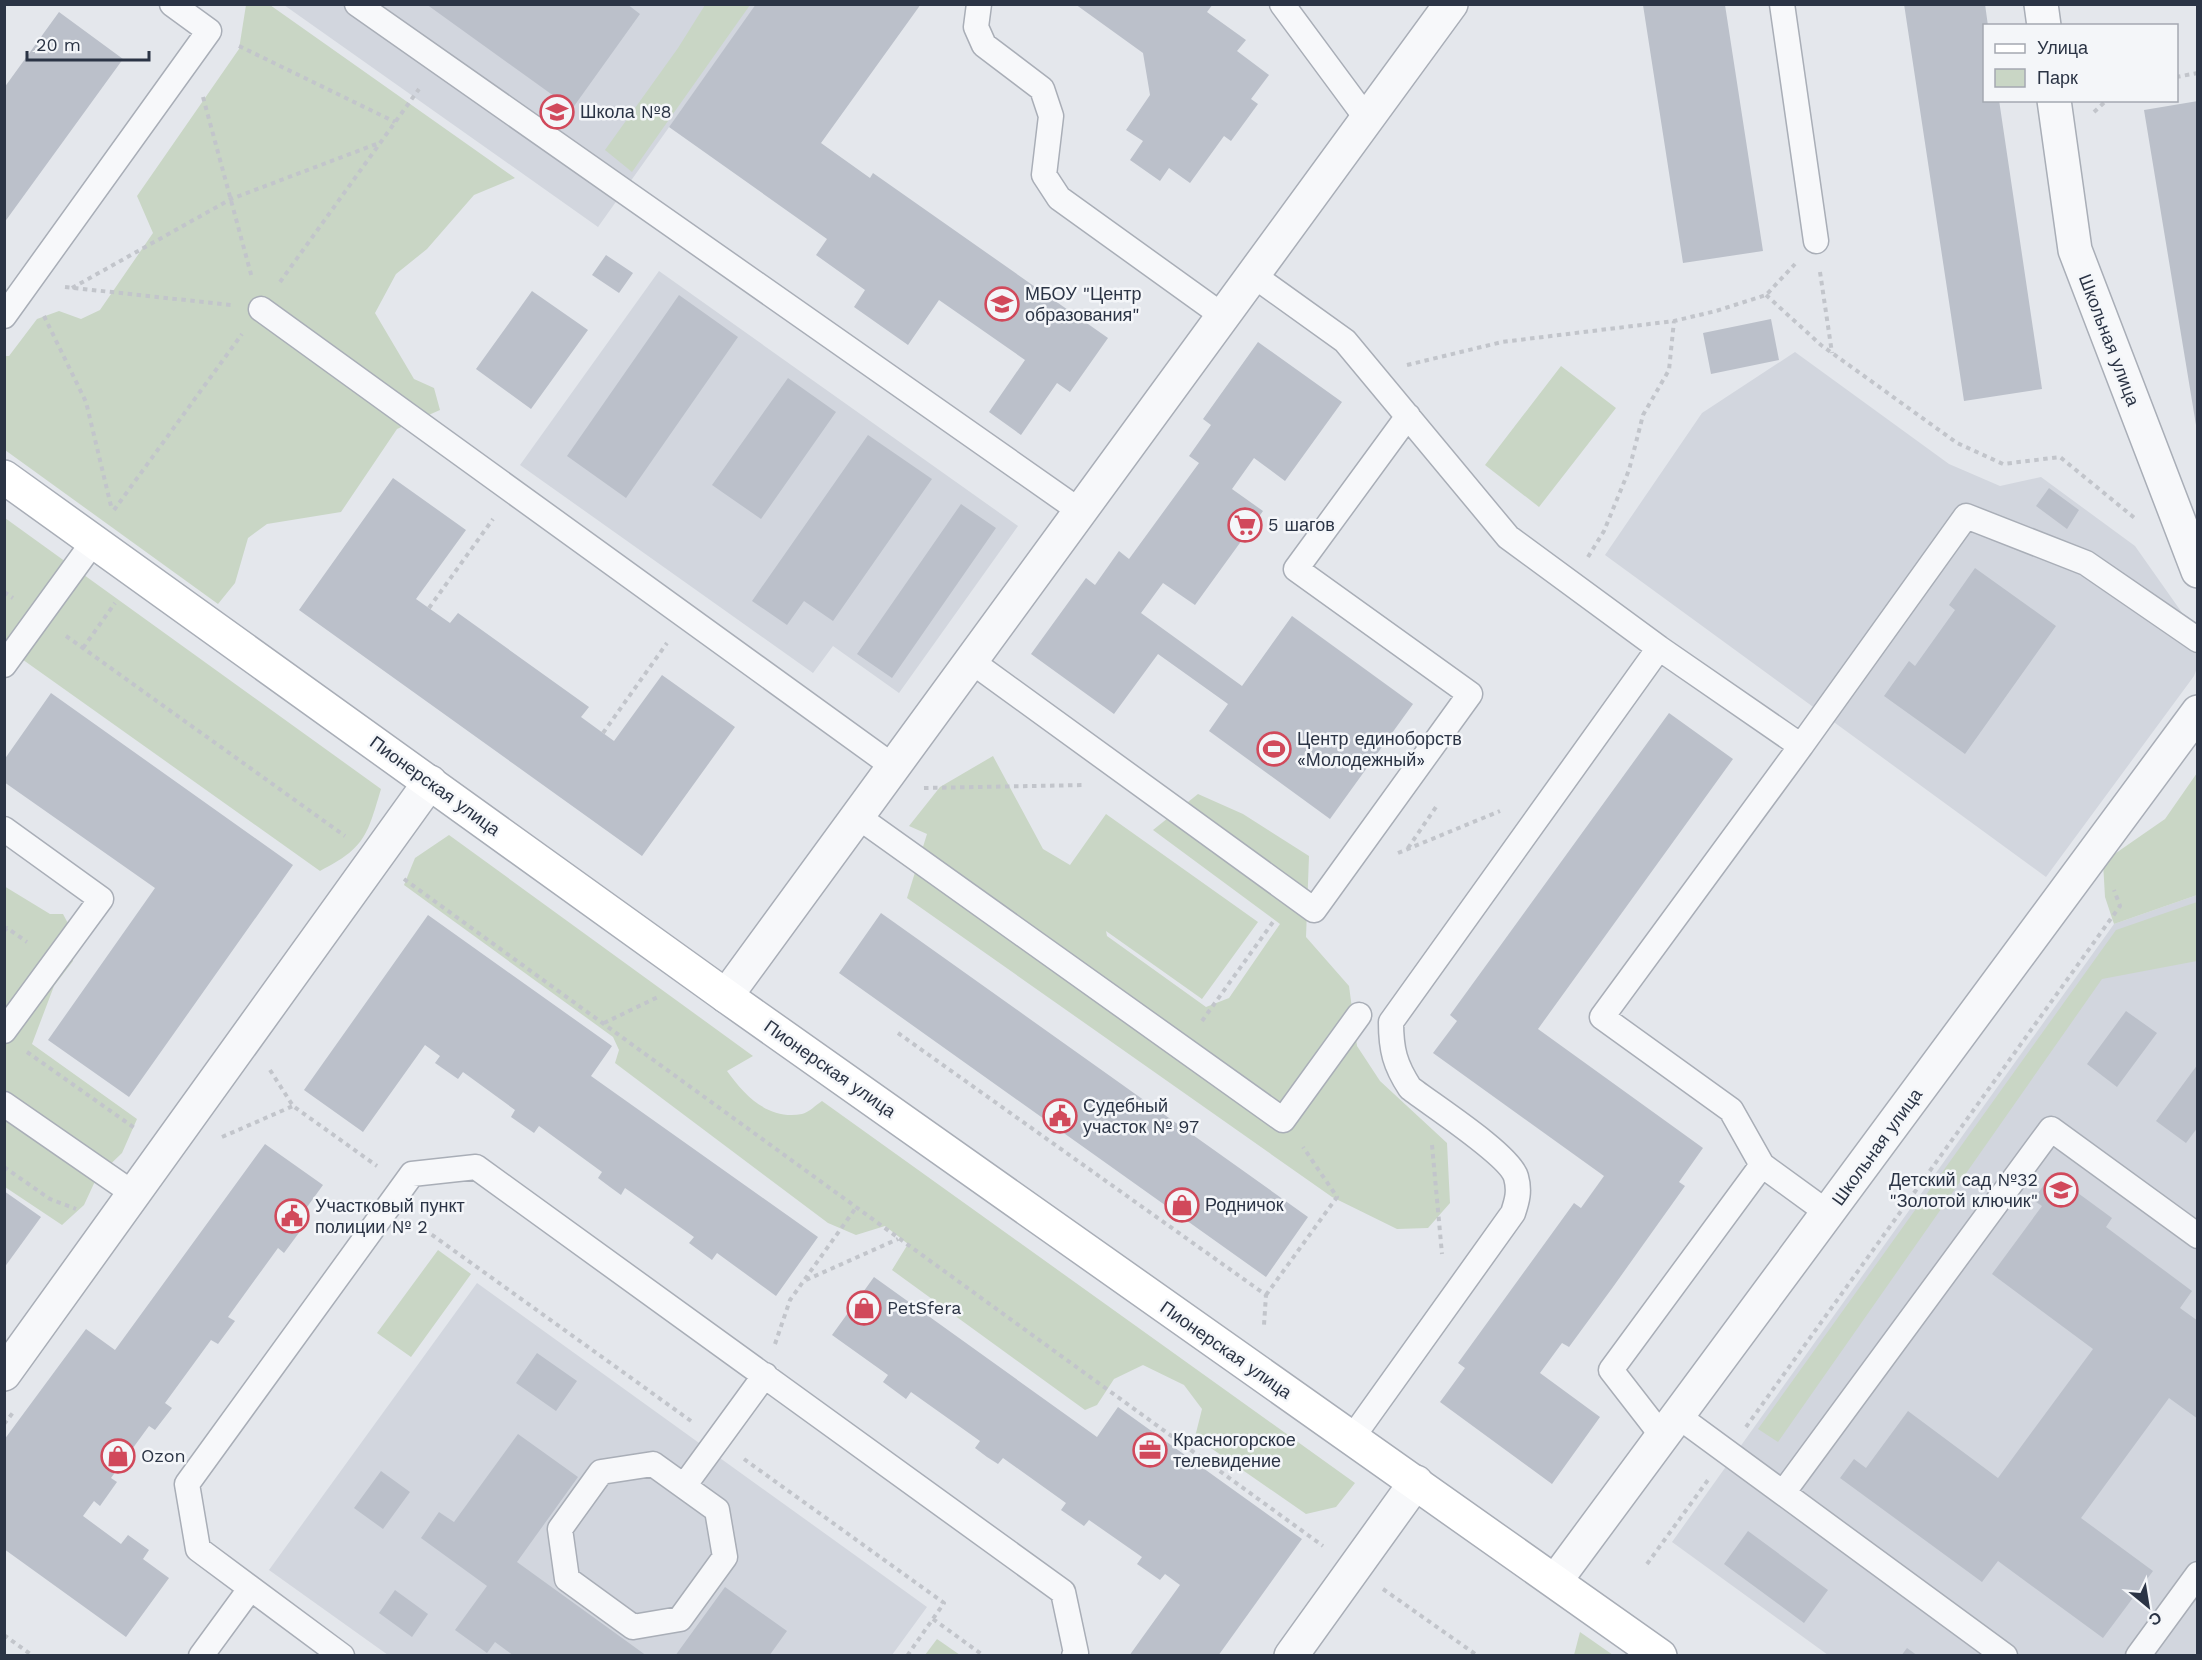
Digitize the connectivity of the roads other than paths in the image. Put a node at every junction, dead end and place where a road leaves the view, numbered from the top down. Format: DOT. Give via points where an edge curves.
graph roads {
  1 [pos="172,4"];
  2 [pos="357,4"];
  3 [pos="979,4"];
  4 [pos="1282,4"];
  5 [pos="1451,4"];
  6 [pos="1782,4"];
  7 [pos="2041,4"];
  8 [pos="2044,24"];
  9 [pos="2054,102"];
  10 [pos="1367,119"];
  11 [pos="1816,241"];
  12 [pos="1253,275"];
  13 [pos="261,309"];
  14 [pos="4,316"];
  15 [pos="1223,316"];
  16 [pos="1408,416"];
  17 [pos="4,477"];
  18 [pos="1080,511"];
  19 [pos="94,541"];
  20 [pos="2198,571"];
  21 [pos="2198,640"];
  22 [pos="1659,648"];
  23 [pos="971,661"];
  24 [pos="4,665"];
  25 [pos="2198,712"];
  26 [pos="1801,746"];
  27 [pos="885,778"];
  28 [pos="430,782"];
  29 [pos="857,816"];
  30 [pos="4,829"];
  31 [pos="726,996"];
  32 [pos="1359,1015"];
  33 [pos="4,1031"];
  34 [pos="4,1104"];
  35 [pos="1762,1165"];
  36 [pos="134,1194"];
  37 [pos="1828,1214"];
  38 [pos="2198,1236"];
  39 [pos="4,1374"];
  40 [pos="765,1375"];
  41 [pos="1670,1426"];
  42 [pos="1352,1438"];
  43 [pos="1416,1482"];
  44 [pos="684,1486"];
  45 [pos="1783,1493"];
  46 [pos="2198,1574"];
  47 [pos="1556,1580"];
  48 [pos="250,1588"];
  49 [pos="201,1656"];
  50 [pos="342,1656"];
  51 [pos="1074,1656"];
  52 [pos="1291,1656"];
  53 [pos="1660,1656"];
  54 [pos="2005,1656"];
  55 [pos="2138,1656"];
  1 -- 14 [label="lane" via="209,31"];
  2 -- 18 [label="lane"];
  3 -- 15 [label="lane" via="976,27 984,45 1042,89 1052,116 1044,175 1059,198"];
  4 -- 10 [label="lane"];
  5 -- 10 [label="street"];
  6 -- 11 [label="lane"];
  7 -- 8 [label="street"];
  9 -- 20 [label="street, Школьная улица" via="2075,250"];
  10 -- 12 [label="street"];
  12 -- 15 [label="street"];
  12 -- 16 [label="lane" via="1345,341"];
  13 -- 27 [label="lane" via="686,617"];
  15 -- 18 [label="street"];
  16 -- 22 [label="lane" via="1508,537"];
  16 -- 23 [label="lane" via="1296,569 1470,694 1314,910"];
  17 -- 19 [label="street, Пионерская улица"];
  18 -- 23 [label="street"];
  19 -- 24 [label="lane"];
  19 -- 28 [label="street, Пионерская улица"];
  21 -- 26 [label="lane" via="2086,564 1966,516"];
  22 -- 26 [label="lane"];
  22 -- 42 [label="lane" via="1391,1022 1391,1048 1410,1088 1502,1158 1516,1175 1519,1193 1513,1214"];
  23 -- 27 [label="street"];
  25 -- 37 [label="street, Школьная улица"];
  26 -- 35 [label="lane" via="1602,1017 1731,1110"];
  27 -- 29 [label="street"];
  28 -- 31 [label="street, Пионерская улица"];
  28 -- 36 [label="street"];
  29 -- 31 [label="street"];
  29 -- 32 [label="lane" via="1284,1120"];
  30 -- 33 [label="lane" via="101,899"];
  31 -- 42 [label="street, Пионерская улица"];
  34 -- 36 [label="lane"];
  35 -- 37 [label="lane"];
  35 -- 41 [label="lane" via="1611,1370"];
  36 -- 39 [label="street"];
  37 -- 41 [label="street, Школьная улица"];
  38 -- 45 [label="lane" via="2051,1129"];
  40 -- 44 [label="lane"];
  40 -- 48 [label="lane" via="476,1167 412,1174 187,1484 198,1549"];
  40 -- 51 [label="lane" via="1063,1592"];
  41 -- 45 [label="lane" via="1728,1452"];
  41 -- 47 [label="street, Школьная улица"];
  42 -- 43 [label="street, Пионерская улица"];
  43 -- 47 [label="street, Пионерская улица"];
  43 -- 52 [label="street"];
  44 -- 44 [label="lane" via="717,1510 724,1557 680,1619 633,1627 567,1579 560,1529 601,1472 653,1464"];
  45 -- 54 [label="lane"];
  46 -- 55 [label="lane"];
  47 -- 53 [label="street, Пионерская улица"];
  48 -- 49 [label="lane"];
  48 -- 50 [label="lane"];
}
